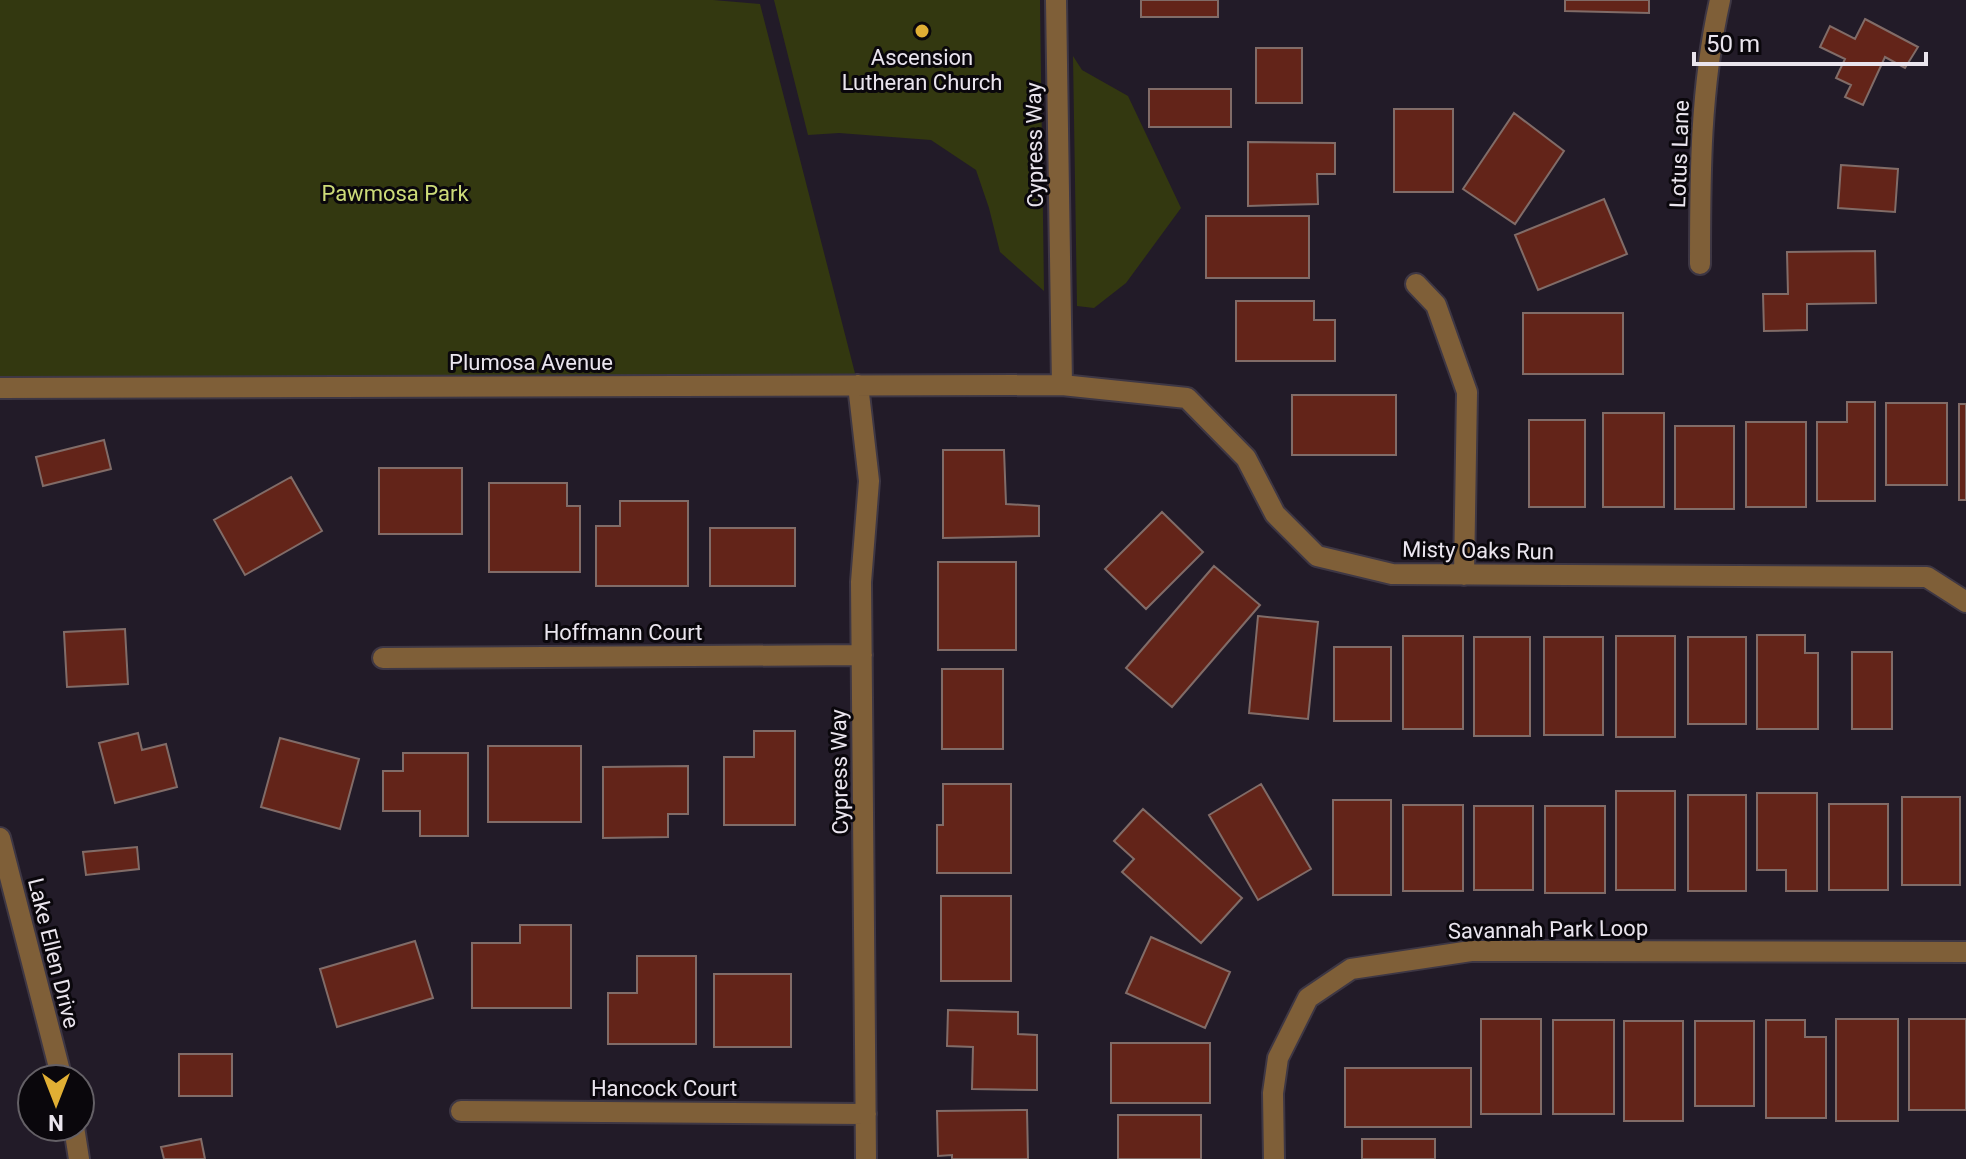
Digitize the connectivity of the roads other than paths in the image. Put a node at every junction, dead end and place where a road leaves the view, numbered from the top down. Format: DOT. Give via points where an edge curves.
graph roads {
  1 [pos="1056,0"];
  2 [pos="1720,0"];
  3 [pos="1700,264"];
  4 [pos="1416,284"];
  5 [pos="858,385"];
  6 [pos="1062,385"];
  7 [pos="0,388"];
  8 [pos="1464,575"];
  9 [pos="1966,602"];
  10 [pos="862,655"];
  11 [pos="383,658"];
  12 [pos="0,838"];
  13 [pos="1966,952"];
  14 [pos="58,1063"];
  15 [pos="461,1111"];
  16 [pos="866,1114"];
  17 [pos="866,1159"];
  18 [pos="1274,1159"];
  1 -- 6 [label="street, Cypress Way"];
  2 -- 3 [label="street, Lotus Lane" via="1700,148"];
  4 -- 8 [label="street" via="1436,305 1467,392"];
  5 -- 6 [label="street, Plumosa Avenue"];
  5 -- 7 [label="street, Plumosa Avenue"];
  5 -- 10 [label="street, Cypress Way" via="869,481"];
  6 -- 8 [label="street, Misty Oaks Run" via="1187,398 1246,458 1275,514 1317,556 1392,574"];
  8 -- 9 [label="street, Misty Oaks Run" via="1927,577"];
  10 -- 11 [label="street, Hoffmann Court"];
  10 -- 16 [label="street, Cypress Way"];
  12 -- 14 [label="street, Lake Ellen Drive"];
  13 -- 18 [label="street, Savannah Park Loop" via="1471,951 1351,969 1308,998 1278,1058"];
  15 -- 16 [label="street, Hancock Court"];
  16 -- 17 [label="street, Cypress Way"];
}
